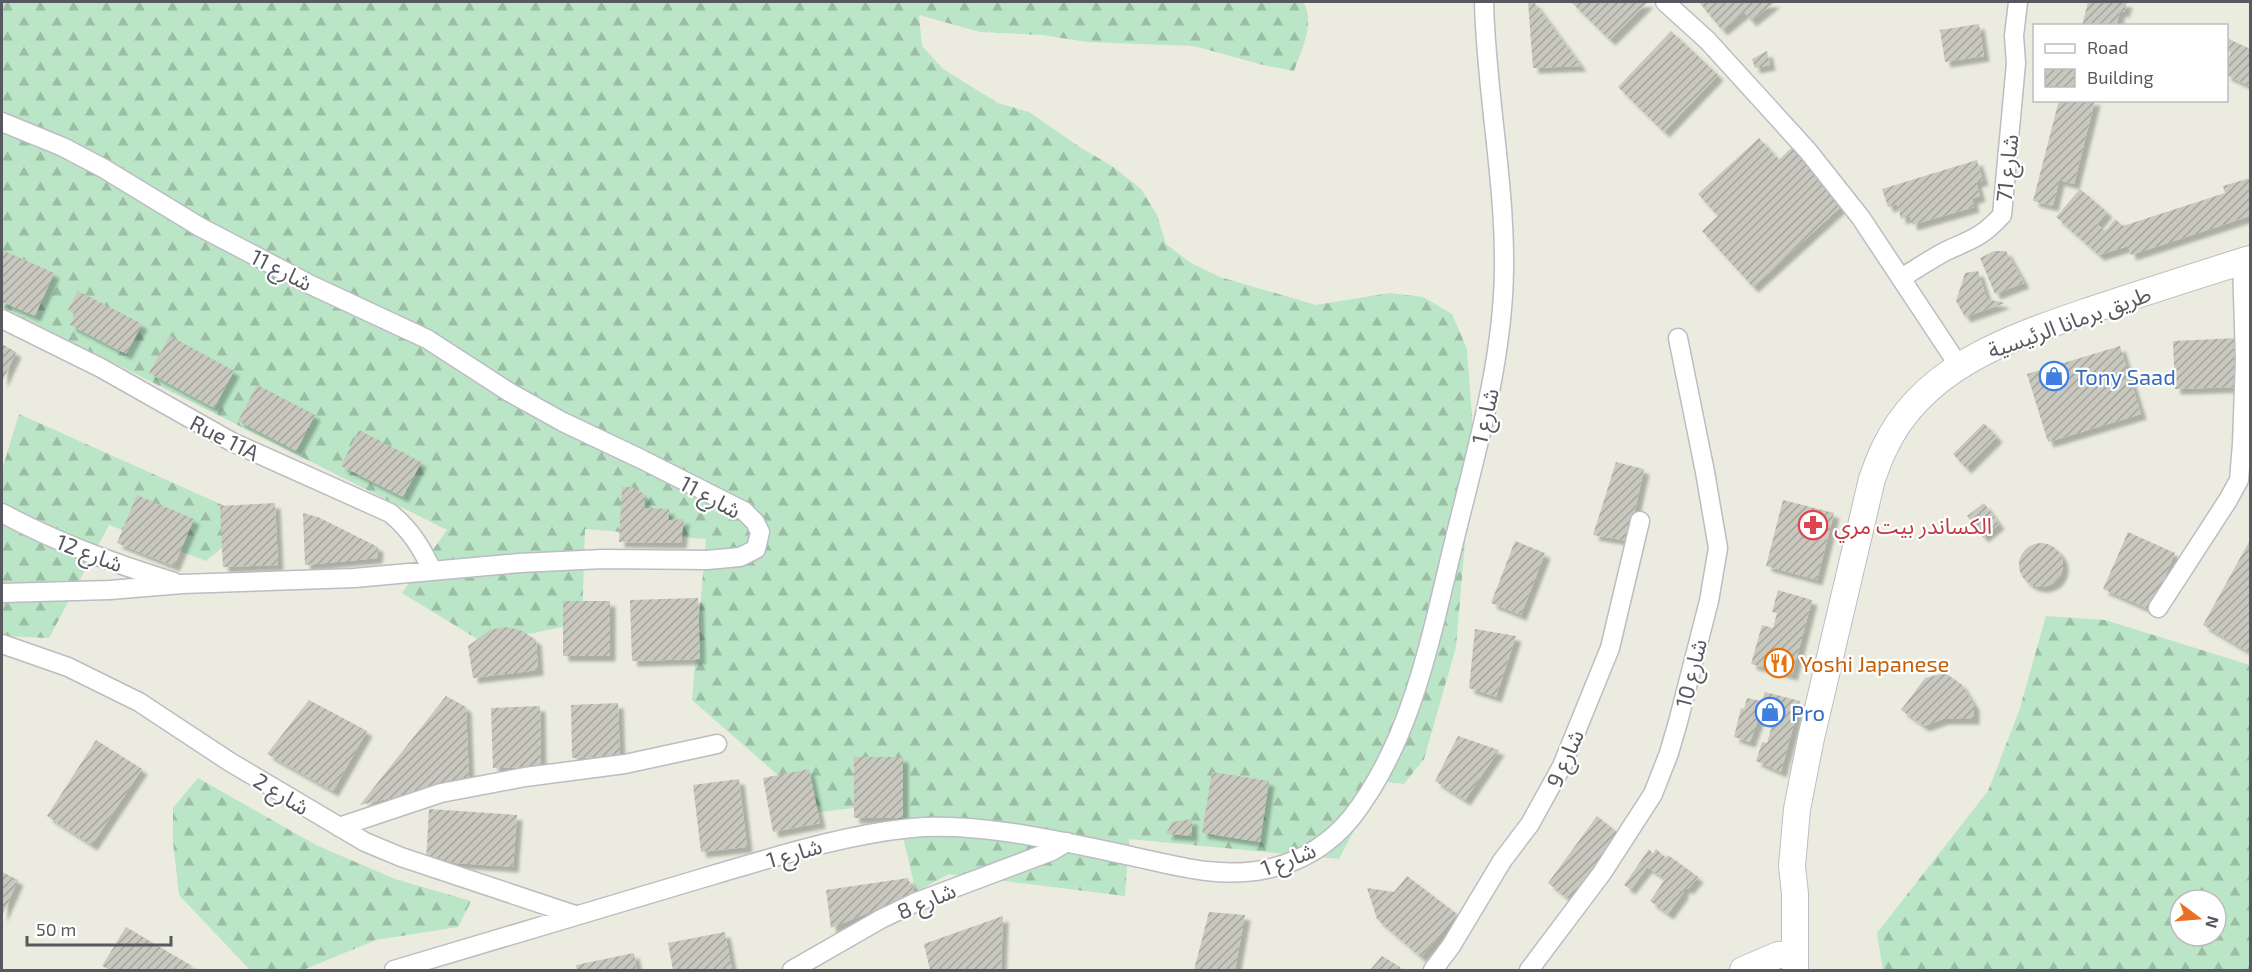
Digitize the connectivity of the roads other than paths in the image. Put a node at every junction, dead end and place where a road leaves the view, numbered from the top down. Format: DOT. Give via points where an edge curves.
graph roads {
  1 [pos="1484,2"];
  2 [pos="1665,2"];
  3 [pos="2018,2"];
  4 [pos="2,122"];
  5 [pos="2246,260"];
  6 [pos="1901,278"];
  7 [pos="2,319"];
  8 [pos="1678,338"];
  9 [pos="1959,366"];
  10 [pos="2,513"];
  11 [pos="1640,521"];
  12 [pos="432,570"];
  13 [pos="182,584"];
  14 [pos="2,593"];
  15 [pos="2158,608"];
  16 [pos="2,644"];
  17 [pos="717,744"];
  18 [pos="339,827"];
  19 [pos="1067,842"];
  20 [pos="575,915"];
  21 [pos="1786,962"];
  22 [pos="394,970"];
  23 [pos="792,970"];
  24 [pos="1433,970"];
  25 [pos="1529,970"];
  26 [pos="1743,970"];
  1 -- 19 [label="street, شارع 1" via="1503,232 1501,331 1440,602 1414,694 1389,754 1361,804 1341,829 1307,855 1272,868 1229,874 1196,870"];
  2 -- 6 [label="street" via="1707,40 1808,151 1861,218"];
  3 -- 6 [label="street, شارع 71" via="2014,36 2016,73 2002,215 1971,242 1946,251"];
  4 -- 12 [label="street, شارع 11" via="63,147 200,227 427,339 563,422 744,511 760,532 756,549 740,557 555,561"];
  5 -- 9 [label="main road, طريق برمانا الرئيسية" via="2065,319 1994,346"];
  5 -- 15 [label="street" via="2239,480"];
  6 -- 9 [label="street"];
  7 -- 12 [label="street, Rue 11A" via="101,368 232,442 390,513 418,543"];
  8 -- 25 [label="street, شارع 10" via="1718,548 1709,601 1678,722 1653,794 1608,865"];
  9 -- 21 [label="main road, طريق برمانا الرئيسية" via="1922,397 1899,423 1872,479 1811,738 1797,809 1792,866 1780,902"];
  10 -- 13 [label="street, شارع 12" via="101,559"];
  11 -- 24 [label="street, شارع 9" via="1610,648 1562,766 1530,824"];
  12 -- 13 [label="street, شارع 11" via="354,578"];
  13 -- 14 [label="street, شارع 11"];
  16 -- 18 [label="street, شارع 2" via="68,667 139,702"];
  17 -- 18 [label="street" via="625,764 441,793"];
  18 -- 20 [label="street, شارع 2" via="401,857"];
  19 -- 20 [label="street, شارع 1" via="958,827 914,827 838,839"];
  19 -- 23 [label="street, شارع 8" via="914,903"];
  20 -- 22 [label="street, شارع 1"];
  21 -- 26 [label="main road"];
}
